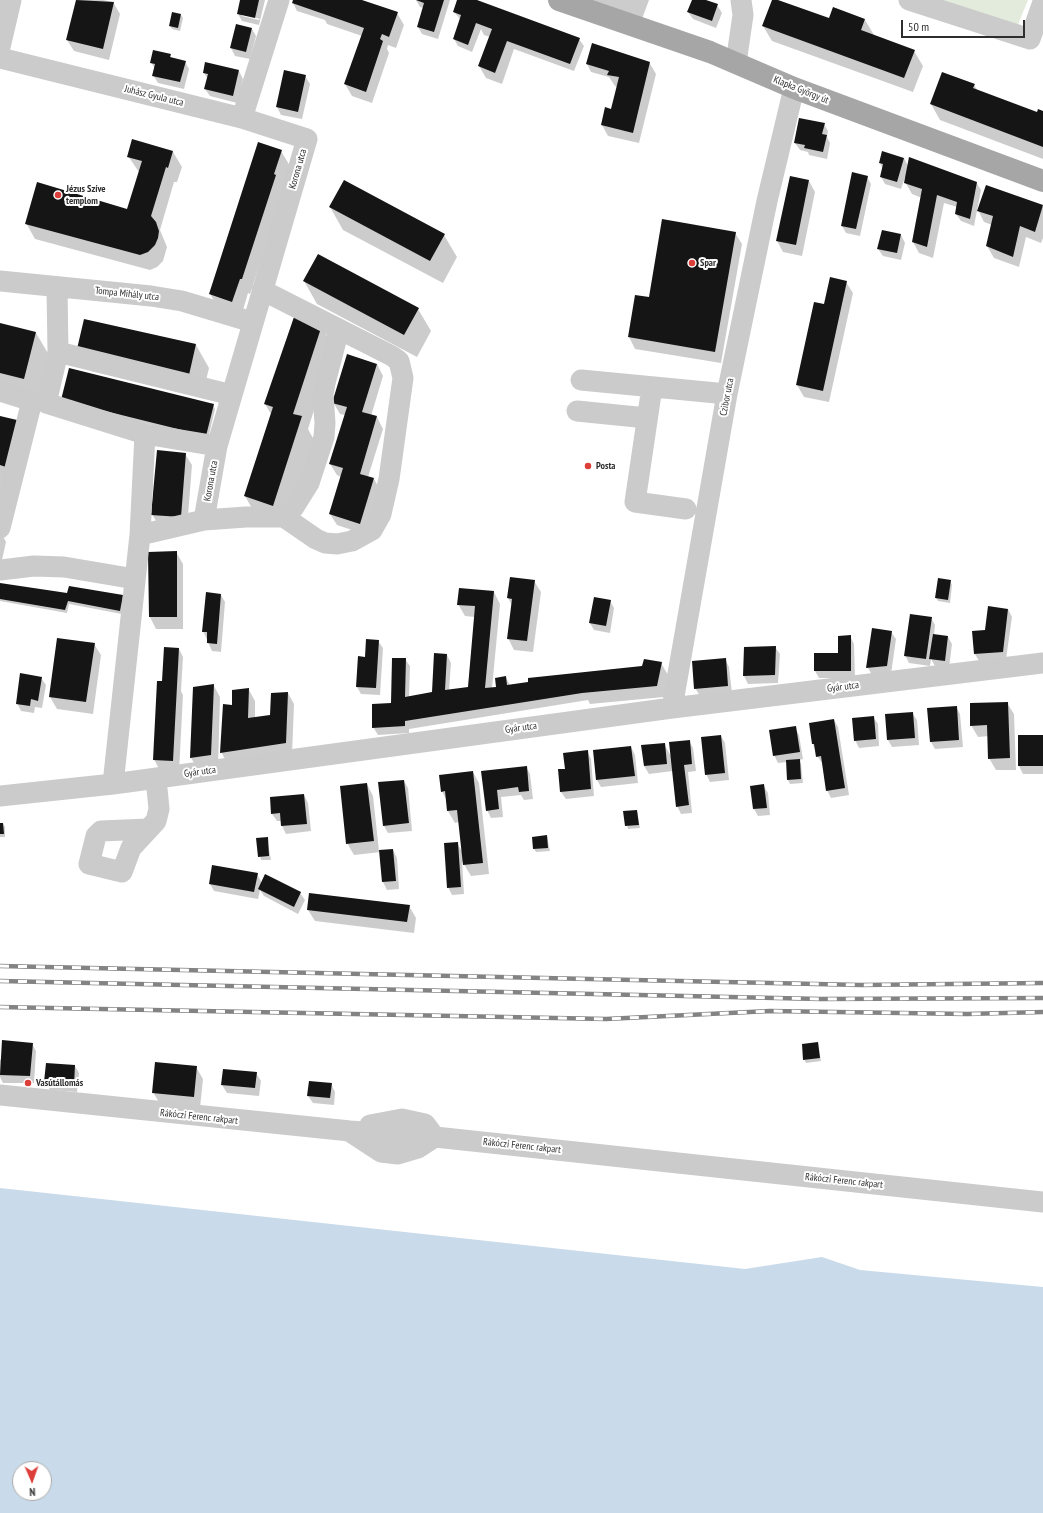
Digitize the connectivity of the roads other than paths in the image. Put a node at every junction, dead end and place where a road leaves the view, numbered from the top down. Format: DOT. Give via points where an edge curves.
graph roads {
  1 [pos="11,0"];
  2 [pos="279,0"];
  3 [pos="559,0"];
  4 [pos="741,0"];
  5 [pos="909,0"];
  6 [pos="1043,2"];
  7 [pos="0,47"];
  8 [pos="0,58"];
  9 [pos="736,63"];
  10 [pos="794,88"];
  11 [pos="242,118"];
  12 [pos="307,139"];
  13 [pos="1043,181"];
  14 [pos="0,281"];
  15 [pos="57,287"];
  16 [pos="262,290"];
  17 [pos="252,322"];
  18 [pos="339,329"];
  19 [pos="58,352"];
  20 [pos="582,380"];
  21 [pos="652,387"];
  22 [pos="0,391"];
  23 [pos="727,394"];
  24 [pos="232,395"];
  25 [pos="39,402"];
  26 [pos="577,411"];
  27 [pos="647,418"];
  28 [pos="146,434"];
  29 [pos="217,446"];
  30 [pos="686,509"];
  31 [pos="284,518"];
  32 [pos="204,520"];
  33 [pos="0,528"];
  34 [pos="140,535"];
  35 [pos="0,570"];
  36 [pos="135,579"];
  37 [pos="1043,663"];
  38 [pos="672,708"];
  39 [pos="156,778"];
  40 [pos="113,784"];
  41 [pos="0,796"];
  42 [pos="148,829"];
  43 [pos="0,1095"];
  44 [pos="1043,1202"];
  1 -- 7 [label="street"];
  2 -- 11 [label="street"];
  3 -- 9 [label="main road, Klapka György út"];
  4 -- 9 [label="street" via="743,15"];
  5 -- 6 [label="street" via="1030,39"];
  8 -- 11 [label="street, Juhász Gyula utca"];
  9 -- 10 [label="main road, Klapka György út"];
  10 -- 13 [label="main road, Klapka György út"];
  10 -- 23 [label="street, Czibor utca"];
  11 -- 12 [label="street, Juhász Gyula utca"];
  12 -- 16 [label="street, Korona utca"];
  14 -- 15 [label="street, Tompa Mihály utca"];
  15 -- 17 [label="street, Tompa Mihály utca" via="182,301"];
  15 -- 19 [label="street"];
  16 -- 17 [label="street, Korona utca"];
  16 -- 18 [label="street"];
  17 -- 24 [label="street, Korona utca"];
  18 -- 31 [label="street" via="324,383 325,423 320,451 309,483"];
  18 -- 31 [label="street" via="392,356 399,361 401,367 402,394 381,514 372,530 365,535 337,544 316,539"];
  19 -- 24 [label="street"];
  19 -- 25 [label="street"];
  20 -- 21 [label="street"];
  21 -- 23 [label="street"];
  21 -- 27 [label="street"];
  22 -- 25 [label="street"];
  23 -- 38 [label="street, Czibor utca"];
  24 -- 29 [label="street, Korona utca"];
  25 -- 28 [label="street"];
  25 -- 33 [label="street"];
  26 -- 27 [label="street"];
  27 -- 30 [label="street" via="635,502"];
  28 -- 29 [label="street"];
  28 -- 34 [label="street"];
  29 -- 32 [label="street, Korona utca"];
  31 -- 32 [label="street"];
  32 -- 34 [label="street"];
  34 -- 36 [label="street"];
  35 -- 36 [label="street" via="34,566 64,567"];
  36 -- 40 [label="street"];
  37 -- 38 [label="street, Gyár utca"];
  38 -- 39 [label="street, Gyár utca"];
  39 -- 40 [label="street, Gyár utca"];
  39 -- 42 [label="street" via="159,809 156,821"];
  40 -- 41 [label="street, Gyár utca"];
  43 -- 44 [label="street, Rákóczi Ferenc rakpart" via="350,1131 435,1137"];
}
